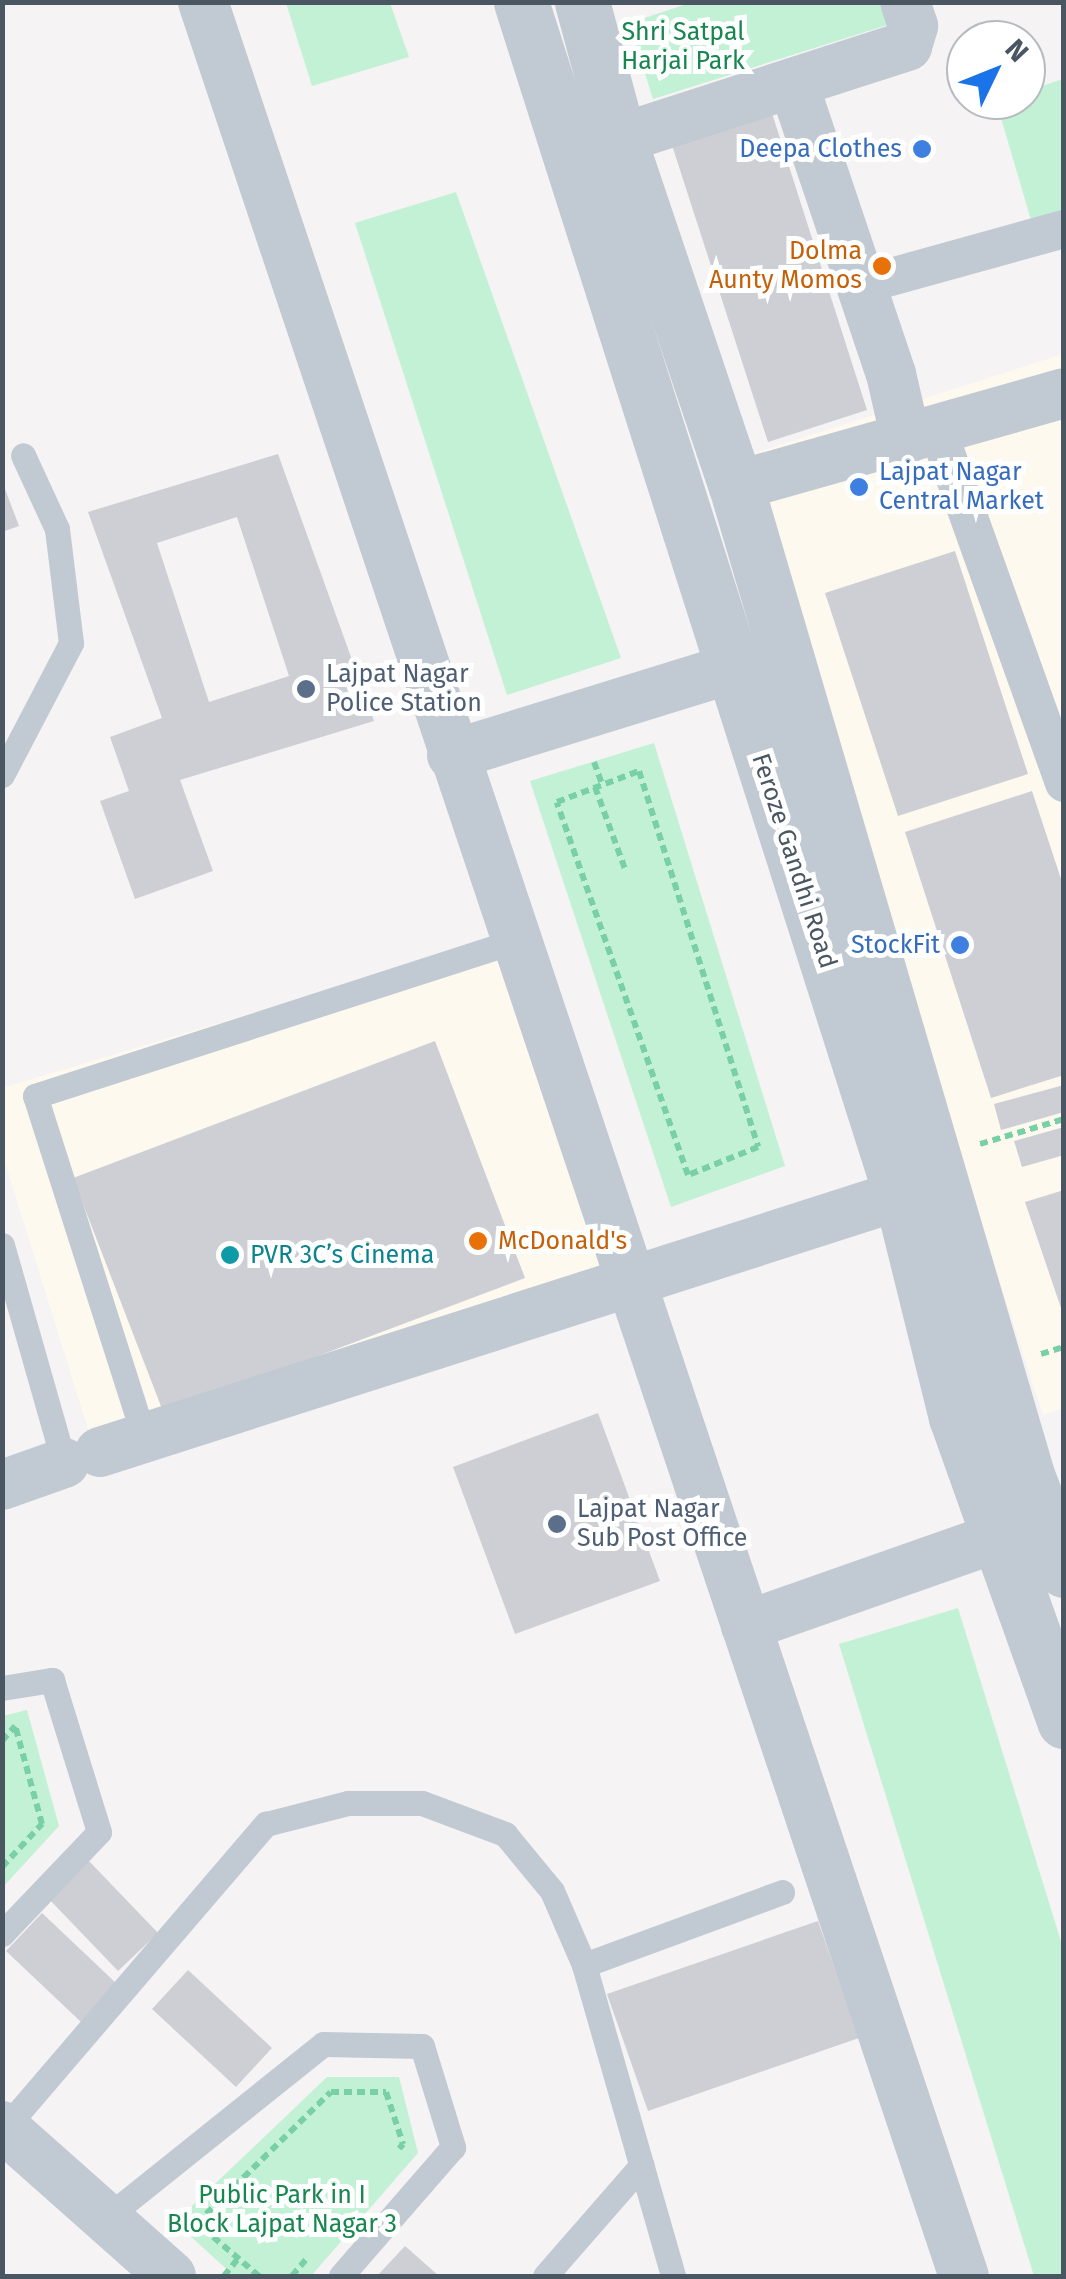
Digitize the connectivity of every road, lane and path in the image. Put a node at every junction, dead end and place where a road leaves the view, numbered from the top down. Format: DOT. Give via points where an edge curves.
graph roads {
  1 [pos="204,2"];
  2 [pos="521,2"];
  3 [pos="582,2"];
  4 [pos="905,2"];
  5 [pos="792,83"];
  6 [pos="618,139"];
  7 [pos="1064,229"];
  8 [pos="862,285"];
  9 [pos="1064,392"];
  10 [pos="922,435"];
  11 [pos="23,455"];
  12 [pos="736,486"];
  13 [pos="733,668"];
  14 [pos="452,755"];
  15 [pos="2,776"];
  16 [pos="1064,783"];
  17 [pos="595,787"];
  18 [pos="625,869"];
  19 [pos="515,941"];
  20 [pos="1064,1119"];
  21 [pos="918,1176"];
  22 [pos="2,1245"];
  23 [pos="629,1279"];
  24 [pos="102,1451"];
  25 [pos="1046,1472"];
  26 [pos="2,1485"];
  27 [pos="996,1538"];
  28 [pos="1064,1570"];
  29 [pos="746,1626"];
  30 [pos="2,1688"];
  31 [pos="1064,1721"];
  32 [pos="2,1741"];
  33 [pos="2,1866"];
  34 [pos="782,1892"];
  35 [pos="2,1934"];
  36 [pos="584,1965"];
  37 [pos="4,2127"];
  38 [pos="391,2159"];
  39 [pos="642,2165"];
  40 [pos="106,2218"];
  41 [pos="317,2247"];
  42 [pos="238,2260"];
  43 [pos="171,2276"];
  44 [pos="224,2276"];
  45 [pos="259,2276"];
  46 [pos="292,2276"];
  47 [pos="341,2276"];
  48 [pos="545,2276"];
  49 [pos="673,2276"];
  50 [pos="964,2276"];
  1 -- 14 [label="street"];
  2 -- 13 [label="street, Feroze Gandhi Road"];
  3 -- 6 [label="street, Feroze Gandhi Road"];
  4 -- 5 [label="street" via="913,26 907,46"];
  5 -- 6 [label="street"];
  5 -- 8 [label="street"];
  6 -- 12 [label="street, Feroze Gandhi Road"];
  7 -- 8 [label="street"];
  8 -- 10 [label="street"];
  9 -- 10 [label="street"];
  10 -- 12 [label="street"];
  10 -- 16 [label="street"];
  11 -- 15 [label="lane" via="57,529 72,643"];
  12 -- 21 [label="street, Feroze Gandhi Road"];
  13 -- 14 [label="street"];
  13 -- 21 [label="street, Feroze Gandhi Road"];
  14 -- 19 [label="street"];
  17 -- 17 [label="path" via="639,771 758,1147 688,1175 556,802"];
  17 -- 18 [label="path"];
  19 -- 23 [label="street"];
  19 -- 24 [label="lane" via="36,1096"];
  20 -- 21 [label="path"];
  21 -- 23 [label="street"];
  21 -- 25 [label="street, Feroze Gandhi Road"];
  21 -- 27 [label="street, Feroze Gandhi Road" via="956,1417"];
  22 -- 24 [label="lane"];
  23 -- 24 [label="street"];
  23 -- 29 [label="street"];
  24 -- 26 [label="street"];
  25 -- 28 [label="street, Feroze Gandhi Road"];
  27 -- 29 [label="street"];
  27 -- 31 [label="street, Feroze Gandhi Road"];
  29 -- 50 [label="street"];
  30 -- 35 [label="lane" via="52,1680 99,1832"];
  32 -- 33 [label="path" via="15,1725 42,1824"];
  34 -- 36 [label="lane"];
  36 -- 37 [label="lane" via="552,1891 505,1834 422,1803 348,1803 266,1824"];
  36 -- 39 [label="lane"];
  37 -- 40 [label="street"];
  38 -- 42 [label="path" via="403,2144 386,2092 331,2092 197,2224"];
  39 -- 48 [label="lane"];
  39 -- 49 [label="lane"];
  40 -- 43 [label="street"];
  40 -- 47 [label="lane" via="324,2044 422,2046 453,2147"];
  41 -- 46 [label="path"];
  42 -- 44 [label="path"];
  42 -- 45 [label="path"];
}
